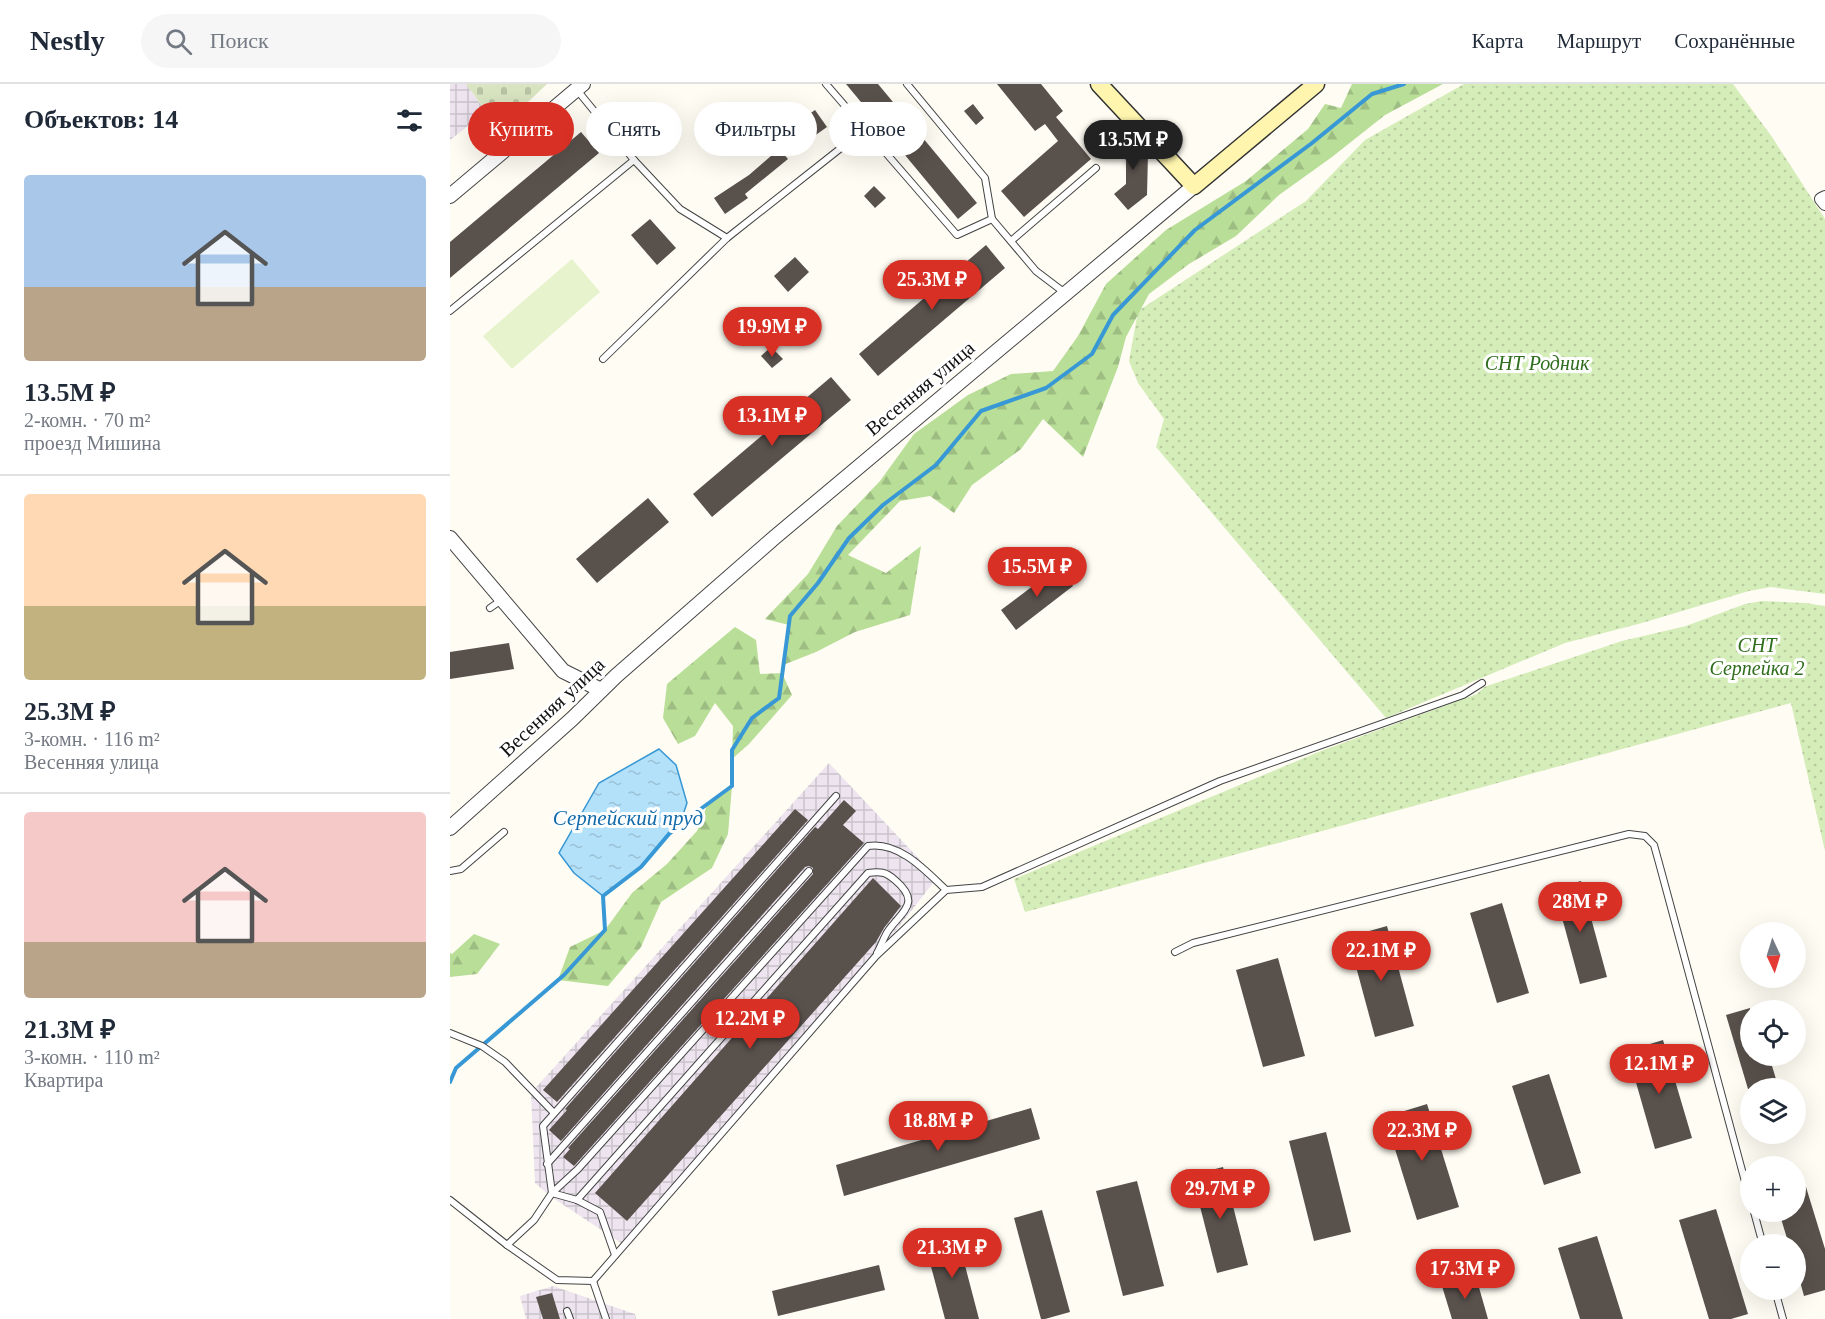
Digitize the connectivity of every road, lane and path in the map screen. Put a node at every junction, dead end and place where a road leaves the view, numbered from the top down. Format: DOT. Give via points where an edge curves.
graph roads {
  1 [pos="826,84"];
  2 [pos="907,84"];
  3 [pos="1098,84"];
  4 [pos="1316,84"];
  5 [pos="580,87"];
  6 [pos="842,102"];
  7 [pos="831,156"];
  8 [pos="888,156"];
  9 [pos="634,160"];
  10 [pos="1096,168"];
  11 [pos="1194,186"];
  12 [pos="450,196"];
  13 [pos="992,219"];
  14 [pos="727,238"];
  15 [pos="1011,241"];
  16 [pos="1065,293"];
  17 [pos="450,310"];
  18 [pos="603,359"];
  19 [pos="450,538"];
  20 [pos="503,598"];
  21 [pos="490,608"];
  22 [pos="1482,683"];
  23 [pos="601,690"];
  24 [pos="836,796"];
  25 [pos="450,828"];
  26 [pos="504,832"];
  27 [pos="450,871"];
  28 [pos="809,871"];
  29 [pos="946,890"];
  30 [pos="1175,952"];
  31 [pos="876,956"];
  32 [pos="450,1033"];
  33 [pos="554,1113"];
  34 [pos="1740,1163"];
  35 [pos="547,1164"];
  36 [pos="552,1193"];
  37 [pos="450,1200"];
  38 [pos="577,1200"];
  39 [pos="507,1245"];
  40 [pos="615,1255"];
  41 [pos="593,1281"];
  42 [pos="1778,1300"];
  43 [pos="567,1311"];
  44 [pos="570,1319"];
  45 [pos="606,1319"];
  46 [pos="1783,1319"];
  1 -- 6 [label="lane"];
  2 -- 13 [label="lane" via="985,178"];
  3 -- 11 [label="main road"];
  4 -- 11 [label="main road, Весенняя улица"];
  5 -- 9 [label="lane"];
  5 -- 12 [label="street"];
  7 -- 14 [label="lane"];
  8 -- 13 [label="lane" via="957,236"];
  9 -- 14 [label="lane" via="680,209"];
  9 -- 17 [label="lane"];
  10 -- 15 [label="lane"];
  11 -- 16 [label="street, Весенняя улица"];
  13 -- 15 [label="lane"];
  14 -- 18 [label="lane"];
  15 -- 16 [label="lane" via="1036,271"];
  16 -- 23 [label="street, Весенняя улица" via="775,537"];
  19 -- 20 [label="street"];
  20 -- 21 [label="lane"];
  20 -- 23 [label="street" via="563,671"];
  22 -- 29 [label="lane" via="1463,695 1220,781 982,888"];
  23 -- 25 [label="street, Весенняя улица"];
  24 -- 33 [label="lane"];
  26 -- 27 [label="lane" via="460,869"];
  28 -- 35 [label="lane"];
  29 -- 31 [label="lane"];
  29 -- 36 [label="lane" via="896,849 880,844 868,846 578,1169"];
  30 -- 34 [label="lane" via="1193,943 1629,834 1645,836 1654,844"];
  31 -- 38 [label="lane" via="888,931 907,908 908,899 904,887 878,871 868,873"];
  31 -- 40 [label="lane"];
  32 -- 33 [label="lane" via="482,1046 505,1062"];
  33 -- 35 [label="lane" via="543,1126"];
  35 -- 36 [label="lane"];
  36 -- 38 [label="lane"];
  36 -- 39 [label="lane" via="534,1220"];
  37 -- 39 [label="lane"];
  38 -- 40 [label="lane" via="600,1212"];
  39 -- 41 [label="lane" via="557,1280"];
  40 -- 41 [label="lane"];
  41 -- 45 [label="lane"];
  42 -- 46 [label="lane"];
  43 -- 44 [label="lane"];
}
